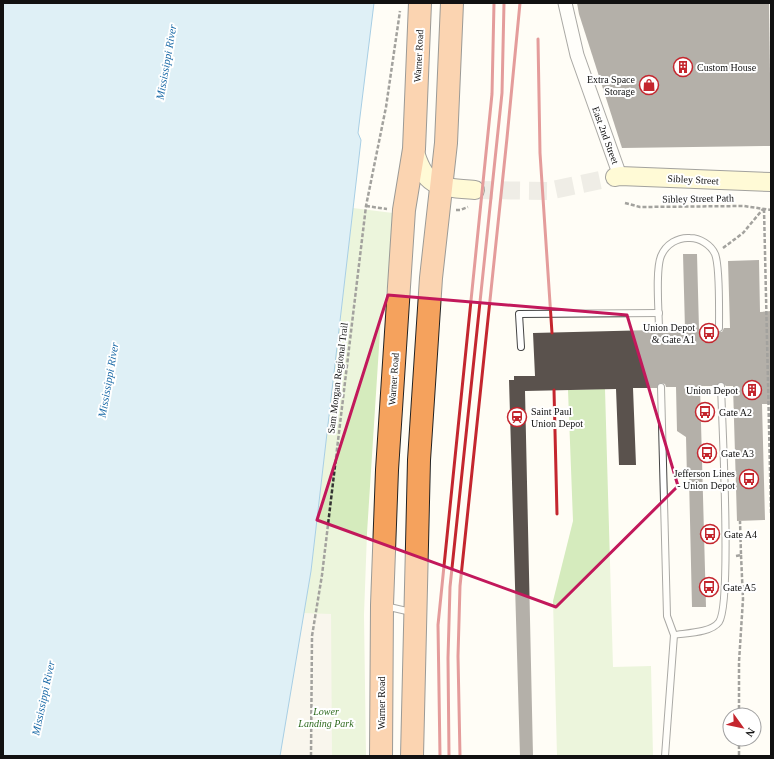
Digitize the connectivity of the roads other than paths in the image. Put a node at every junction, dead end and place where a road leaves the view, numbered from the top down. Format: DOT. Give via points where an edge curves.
graph roads {
  1 [pos="420,3"];
  2 [pos="452,3"];
  3 [pos="565,3"];
  4 [pos="414,149"];
  5 [pos="617,176"];
  6 [pos="771,182"];
  7 [pos="441,186"];
  8 [pos="475,190"];
  9 [pos="659,313"];
  10 [pos="719,328"];
  11 [pos="660,330"];
  12 [pos="520,347"];
  13 [pos="721,386"];
  14 [pos="661,387"];
  15 [pos="382,605"];
  16 [pos="415,613"];
  17 [pos="674,635"];
  18 [pos="381,756"];
  19 [pos="412,756"];
  20 [pos="665,756"];
  1 -- 4 [label="highway, Warner Road"];
  2 -- 7 [label="highway" via="449,106"];
  3 -- 5 [label="street, East 2nd Street" via="577,55"];
  4 -- 7 [label="main road" via="420,169 429,179"];
  4 -- 15 [label="highway, Warner Road" via="404,210 387,470"];
  5 -- 6 [label="main road, Sibley Street"];
  7 -- 8 [label="main road"];
  7 -- 16 [label="highway" via="431,278 419,460"];
  9 -- 10 [label="lane" via="658,269 661,256 676,240 694,238 703,241 715,254"];
  9 -- 11 [label="lane"];
  9 -- 12 [label="lane" via="519,314"];
  13 -- 17 [label="lane" via="726,556 724,610 720,622 711,629"];
  14 -- 17 [label="lane" via="667,616"];
  15 -- 16 [label="lane"];
  15 -- 18 [label="highway, Warner Road"];
  16 -- 19 [label="highway"];
  17 -- 20 [label="lane"];
}
